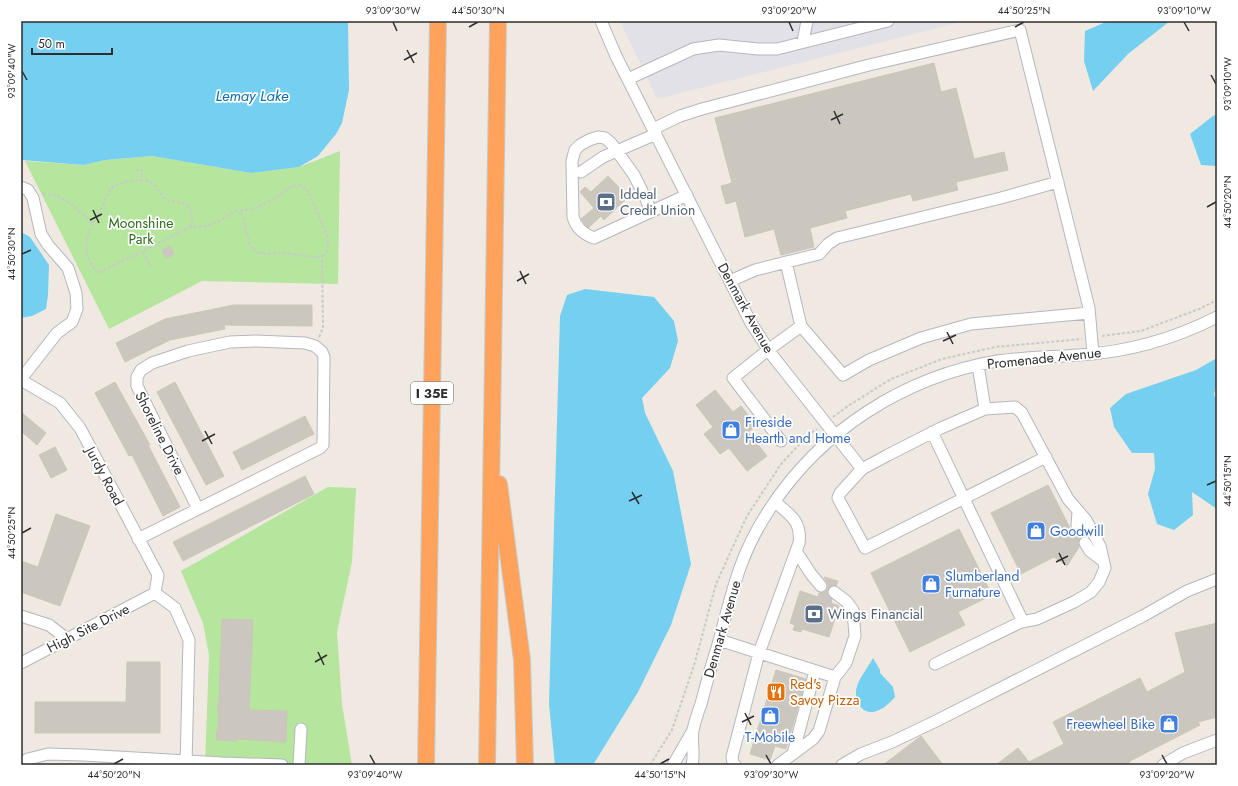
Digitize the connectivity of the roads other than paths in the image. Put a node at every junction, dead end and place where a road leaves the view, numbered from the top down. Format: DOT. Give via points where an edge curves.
graph roads {
  1 [pos="438,21"];
  2 [pos="498,21"];
  3 [pos="601,21"];
  4 [pos="807,21"];
  5 [pos="888,21"];
  6 [pos="803,42"];
  7 [pos="628,79"];
  8 [pos="655,131"];
  9 [pos="617,152"];
  10 [pos="581,172"];
  11 [pos="1058,182"];
  12 [pos="21,187"];
  13 [pos="687,195"];
  14 [pos="651,212"];
  15 [pos="786,262"];
  16 [pos="730,281"];
  17 [pos="1090,313"];
  18 [pos="1217,317"];
  19 [pos="801,326"];
  20 [pos="768,350"];
  21 [pos="1093,354"];
  22 [pos="978,365"];
  23 [pos="21,380"];
  24 [pos="985,409"];
  25 [pos="492,431"];
  26 [pos="932,432"];
  27 [pos="835,435"];
  28 [pos="781,441"];
  29 [pos="1046,456"];
  30 [pos="862,469"];
  31 [pos="965,498"];
  32 [pos="775,502"];
  33 [pos="198,509"];
  34 [pos="1078,512"];
  35 [pos="1078,529"];
  36 [pos="138,539"];
  37 [pos="1085,544"];
  38 [pos="796,551"];
  39 [pos="1102,560"];
  40 [pos="1217,579"];
  41 [pos="821,586"];
  42 [pos="834,592"];
  43 [pos="155,593"];
  44 [pos="21,616"];
  45 [pos="1023,622"];
  46 [pos="67,639"];
  47 [pos="719,640"];
  48 [pos="759,653"];
  49 [pos="21,663"];
  50 [pos="934,664"];
  51 [pos="815,671"];
  52 [pos="835,678"];
  53 [pos="301,728"];
  54 [pos="693,731"];
  55 [pos="1217,740"];
  56 [pos="793,754"];
  57 [pos="35,761"];
  58 [pos="21,763"];
  59 [pos="186,763"];
  60 [pos="282,765"];
  61 [pos="299,765"];
  62 [pos="426,765"];
  63 [pos="487,765"];
  64 [pos="525,765"];
  65 [pos="673,765"];
  66 [pos="692,765"];
  67 [pos="735,765"];
  68 [pos="778,765"];
  69 [pos="842,765"];
  70 [pos="1163,765"];
  1 -- 62 [label="highway, I 35E"];
  2 -- 25 [label="highway"];
  3 -- 7 [label="street, Denmark Avenue"];
  4 -- 6 [label="street"];
  5 -- 6 [label="street"];
  6 -- 7 [label="street" via="777,49 719,45 693,49"];
  7 -- 8 [label="street, Denmark Avenue"];
  8 -- 9 [label="street"];
  8 -- 11 [label="street" via="680,116 702,109 869,65 1020,30"];
  8 -- 13 [label="street, Denmark Avenue"];
  9 -- 10 [label="street" via="603,157"];
  9 -- 14 [label="street" via="634,175"];
  9 -- 14 [label="street" via="605,138 589,140 575,150 572,161 572,195 576,226 594,238"];
  11 -- 15 [label="street" via="837,238 819,254"];
  11 -- 17 [label="street"];
  12 -- 23 [label="street, Jurdy Road" via="28,190 33,198 41,234 68,268 76,293 77,309 72,322 57,333"];
  13 -- 14 [label="street"];
  13 -- 16 [label="street, Denmark Avenue"];
  15 -- 16 [label="street" via="755,270"];
  15 -- 19 [label="street"];
  16 -- 20 [label="street, Denmark Avenue"];
  17 -- 19 [label="street" via="971,324 921,338 869,360 843,375"];
  17 -- 21 [label="street"];
  18 -- 21 [label="street, Promenade Avenue" via="1153,343"];
  19 -- 20 [label="street"];
  20 -- 27 [label="street, Denmark Avenue"];
  20 -- 28 [label="street" via="733,378"];
  21 -- 22 [label="street, Promenade Avenue" via="1033,357"];
  22 -- 24 [label="street"];
  22 -- 27 [label="street, Promenade Avenue" via="936,376 904,390"];
  23 -- 36 [label="street, Jurdy Road" via="60,403 80,428"];
  24 -- 26 [label="street"];
  24 -- 29 [label="street" via="1015,407 1022,413"];
  25 -- 63 [label="highway"];
  25 -- 64 [label="highway" via="522,660"];
  26 -- 30 [label="street"];
  26 -- 31 [label="street"];
  27 -- 30 [label="street"];
  27 -- 32 [label="street, Denmark Avenue" via="800,468"];
  29 -- 31 [label="street"];
  29 -- 34 [label="street" via="1068,499"];
  30 -- 31 [label="street" via="838,498 865,548"];
  31 -- 45 [label="street"];
  32 -- 38 [label="street" via="796,521 800,536"];
  32 -- 47 [label="street, Denmark Avenue" via="759,526 740,565"];
  33 -- 33 [label="street, Shoreline Drive" via="323,445 324,356 315,346 306,343 230,342 188,350 152,363 141,370 137,377 137,386"];
  33 -- 36 [label="street"];
  34 -- 35 [label="street"];
  34 -- 39 [label="street" via="1086,520 1100,546"];
  36 -- 43 [label="street, Jurdy Road" via="158,575"];
  37 -- 39 [label="street"];
  38 -- 41 [label="street"];
  38 -- 48 [label="street"];
  39 -- 45 [label="street" via="1105,568 1091,592 1037,619"];
  40 -- 69 [label="street" via="1187,591 936,721"];
  42 -- 52 [label="street" via="853,610 855,636 846,664"];
  43 -- 46 [label="street, High Site Drive"];
  43 -- 59 [label="street" via="175,608 189,640"];
  44 -- 46 [label="street" via="49,625"];
  45 -- 50 [label="street"];
  46 -- 49 [label="street, High Site Drive"];
  47 -- 48 [label="street"];
  47 -- 54 [label="street, Denmark Avenue"];
  48 -- 51 [label="street"];
  48 -- 67 [label="street" via="732,757"];
  51 -- 52 [label="street"];
  51 -- 56 [label="street"];
  52 -- 56 [label="street" via="819,731 813,739"];
  53 -- 61 [label="street"];
  54 -- 65 [label="street, Denmark Avenue"];
  54 -- 66 [label="street, Denmark Avenue"];
  55 -- 70 [label="street" via="1183,753"];
  56 -- 68 [label="street"];
  57 -- 58 [label="street" via="28,759"];
  57 -- 59 [label="street" via="48,754"];
  59 -- 60 [label="street"];
}
